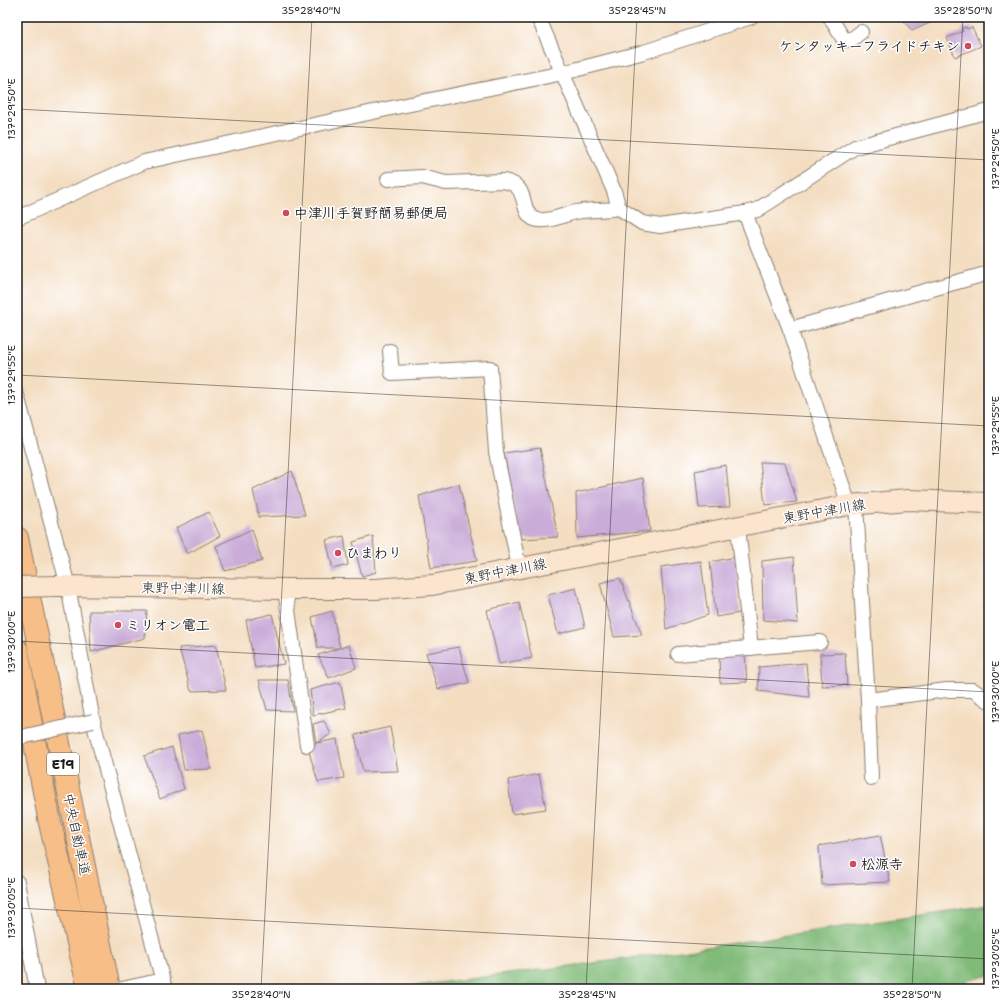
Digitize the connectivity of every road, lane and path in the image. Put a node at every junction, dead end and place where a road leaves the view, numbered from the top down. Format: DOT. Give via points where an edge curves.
graph roads {
  1 [pos="538,17"];
  2 [pos="751,17"];
  3 [pos="830,17"];
  4 [pos="861,32"];
  5 [pos="563,73"];
  6 [pos="989,111"];
  7 [pos="388,179"];
  8 [pos="619,208"];
  9 [pos="745,213"];
  10 [pos="17,218"];
  11 [pos="989,272"];
  12 [pos="790,329"];
  13 [pos="390,351"];
  14 [pos="17,395"];
  15 [pos="989,503"];
  16 [pos="852,505"];
  17 [pos="738,527"];
  18 [pos="17,538"];
  19 [pos="519,568"];
  20 [pos="63,586"];
  21 [pos="17,587"];
  22 [pos="285,589"];
  23 [pos="820,642"];
  24 [pos="751,648"];
  25 [pos="17,650"];
  26 [pos="678,654"];
  27 [pos="868,700"];
  28 [pos="989,701"];
  29 [pos="93,721"];
  30 [pos="17,738"];
  31 [pos="307,745"];
  32 [pos="871,778"];
  33 [pos="17,882"];
  34 [pos="164,984"];
  35 [pos="37,989"];
  36 [pos="89,989"];
  37 [pos="109,989"];
  38 [pos="122,989"];
  1 -- 5 [label="street"];
  2 -- 5 [label="street" via="644,52"];
  3 -- 4 [label="street" via="844,40"];
  5 -- 8 [label="street"];
  5 -- 10 [label="street" via="396,106 144,162"];
  6 -- 9 [label="street" via="855,147 757,210"];
  7 -- 8 [label="street" via="422,176 446,183 512,182 518,187 530,214 535,219 542,220 576,212"];
  8 -- 9 [label="street" via="642,223 660,226"];
  9 -- 12 [label="street"];
  11 -- 12 [label="street"];
  12 -- 16 [label="street"];
  13 -- 19 [label="street" via="392,373 490,368 496,452"];
  14 -- 20 [label="street"];
  15 -- 16 [label="main road, 東野中津川線" via="908,500"];
  16 -- 17 [label="main road, 東野中津川線"];
  16 -- 27 [label="street"];
  17 -- 19 [label="main road, 東野中津川線"];
  17 -- 24 [label="street"];
  18 -- 37 [label="highway, 中央自動車道 / E19"];
  19 -- 22 [label="main road, 東野中津川線" via="432,585 375,589"];
  20 -- 21 [label="main road, 東野中津川線, bridge"];
  20 -- 22 [label="main road, 東野中津川線"];
  20 -- 29 [label="street"];
  22 -- 31 [label="street"];
  23 -- 24 [label="street"];
  24 -- 26 [label="street"];
  25 -- 36 [label="highway, 中央自動車道 / E19" via="50,823"];
  27 -- 28 [label="street" via="947,690 973,690"];
  27 -- 32 [label="street"];
  29 -- 30 [label="street, bridge"];
  29 -- 34 [label="street"];
  33 -- 35 [label="street"];
  34 -- 38 [label="street"];
}
